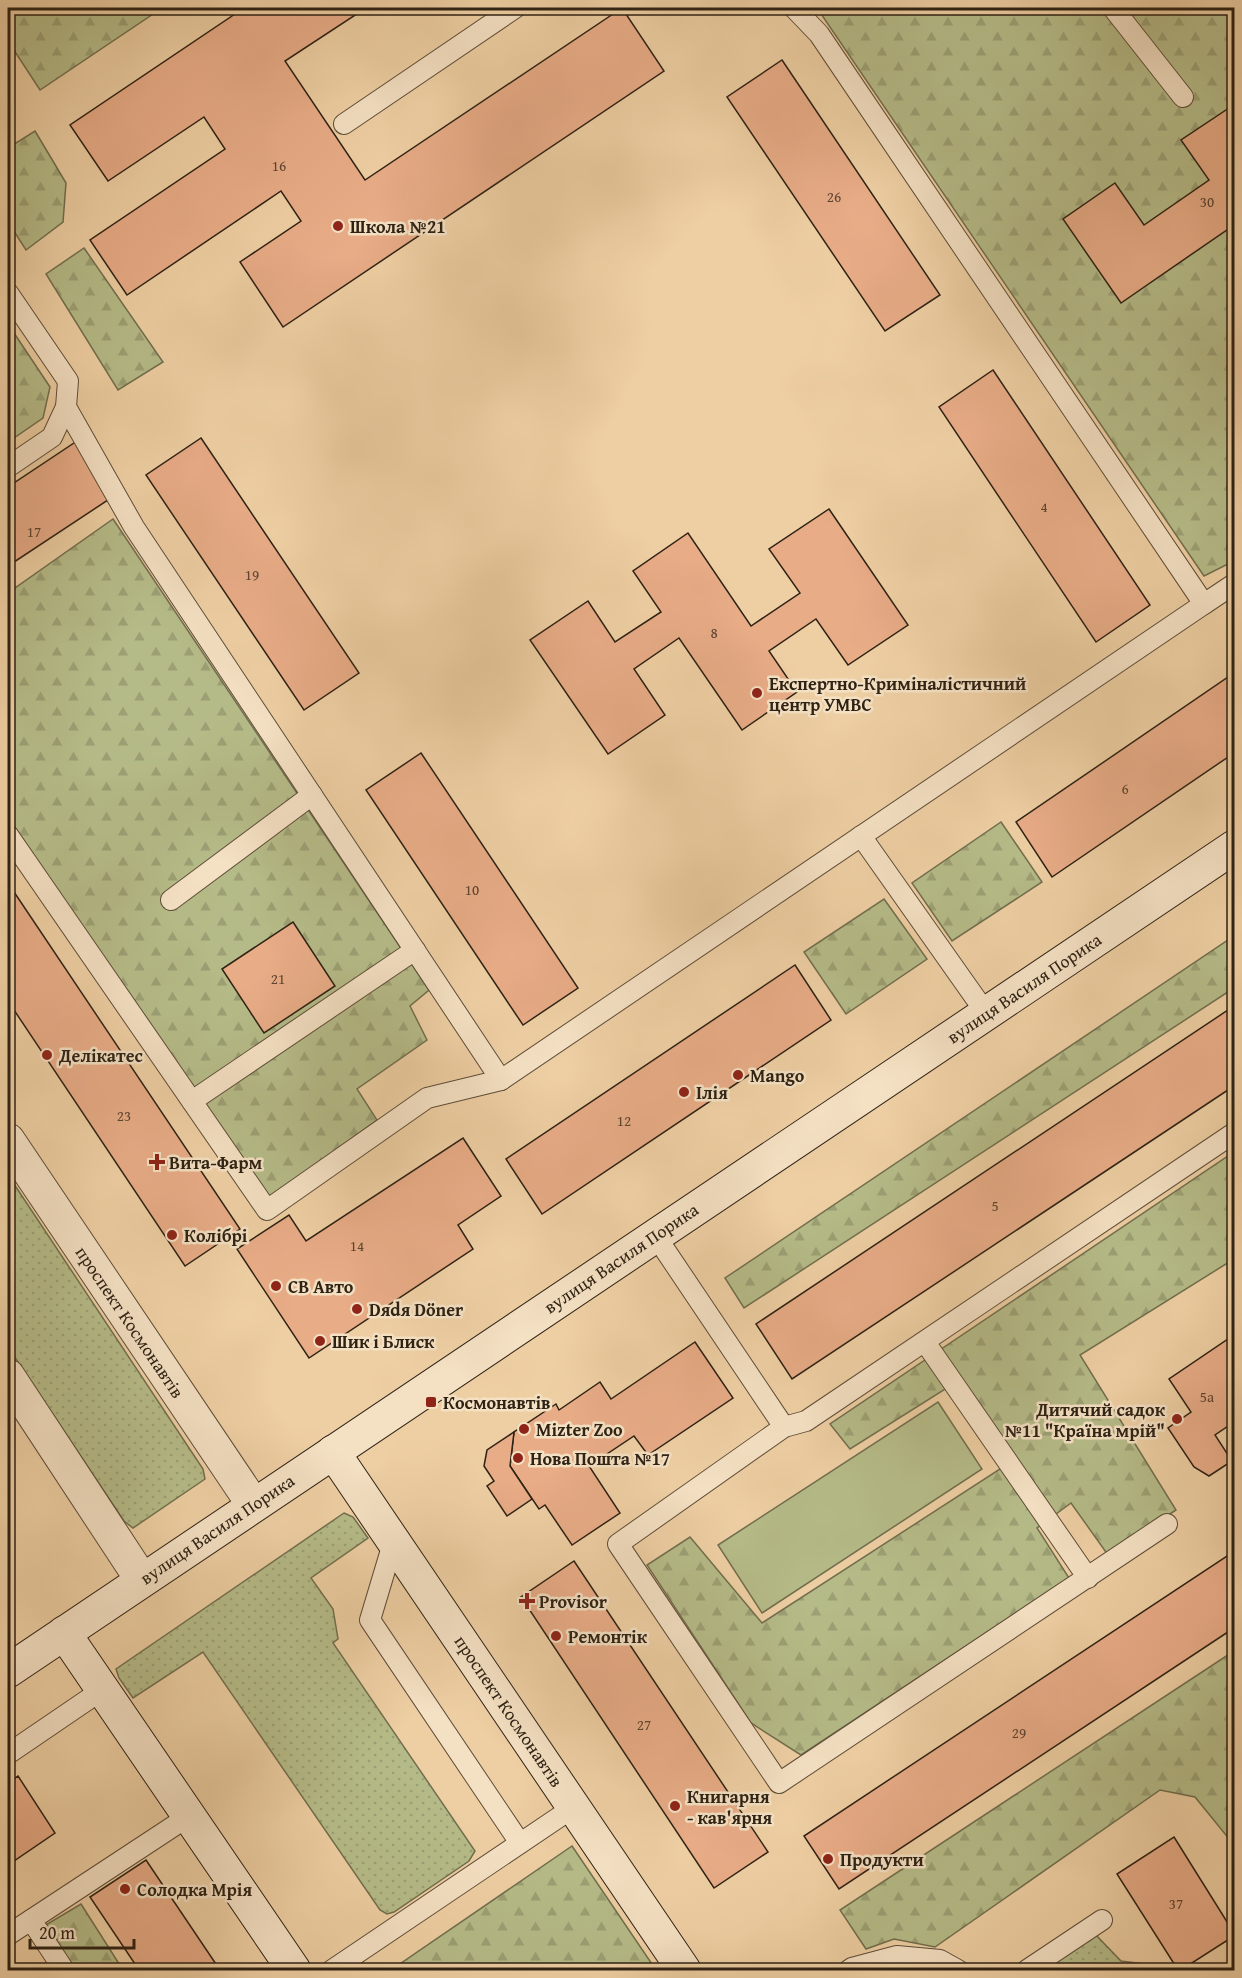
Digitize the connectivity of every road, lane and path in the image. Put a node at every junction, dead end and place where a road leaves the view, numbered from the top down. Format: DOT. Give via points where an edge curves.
graph roads {
  1 [pos="515,8"];
  2 [pos="794,8"];
  3 [pos="1113,8"];
  4 [pos="1183,97"];
  5 [pos="344,124"];
  6 [pos="8,293"];
  7 [pos="66,407"];
  8 [pos="8,467"];
  9 [pos="1234,585"];
  10 [pos="1204,604"];
  11 [pos="312,795"];
  12 [pos="8,835"];
  13 [pos="861,836"];
  14 [pos="1234,847"];
  15 [pos="171,900"];
  16 [pos="415,950"];
  17 [pos="986,1013"];
  18 [pos="501,1080"];
  19 [pos="192,1101"];
  20 [pos="1234,1133"];
  21 [pos="8,1140"];
  22 [pos="656,1235"];
  23 [pos="925,1342"];
  24 [pos="8,1376"];
  25 [pos="784,1427"];
  26 [pos="333,1452"];
  27 [pos="253,1504"];
  28 [pos="1167,1524"];
  29 [pos="394,1540"];
  30 [pos="1088,1578"];
  31 [pos="142,1580"];
  32 [pos="64,1633"];
  33 [pos="8,1671"];
  34 [pos="102,1690"];
  35 [pos="8,1754"];
  36 [pos="574,1807"];
  37 [pos="189,1816"];
  38 [pos="520,1843"];
  39 [pos="31,1920"];
  40 [pos="1101,1920"];
  41 [pos="8,1935"];
  42 [pos="64,1971"];
  43 [pos="294,1971"];
  44 [pos="332,1971"];
  45 [pos="684,1971"];
  46 [pos="849,1971"];
  47 [pos="958,1971"];
  48 [pos="1027,1971"];
  1 -- 5 [label="lane"];
  2 -- 10 [label="lane" via="819,34"];
  3 -- 4 [label="lane"];
  6 -- 7 [label="lane" via="68,381"];
  7 -- 8 [label="lane" via="52,437"];
  7 -- 11 [label="lane" via="134,527"];
  9 -- 10 [label="lane"];
  10 -- 13 [label="lane"];
  11 -- 15 [label="lane"];
  11 -- 16 [label="lane"];
  12 -- 19 [label="lane"];
  13 -- 17 [label="lane"];
  13 -- 18 [label="lane"];
  14 -- 17 [label="street, вулиця Василя Порика"];
  16 -- 18 [label="lane"];
  16 -- 19 [label="lane"];
  17 -- 22 [label="street, вулиця Василя Порика"];
  18 -- 19 [label="lane" via="427,1098 267,1210"];
  20 -- 23 [label="lane"];
  21 -- 27 [label="street, проспект Космонавтів"];
  22 -- 25 [label="lane"];
  22 -- 26 [label="street, вулиця Василя Порика"];
  23 -- 25 [label="lane" via="806,1421"];
  23 -- 30 [label="lane"];
  24 -- 31 [label="street"];
  25 -- 30 [label="lane" via="618,1544 779,1783"];
  26 -- 27 [label="street, вулиця Василя Порика"];
  26 -- 29 [label="street, проспект Космонавтів"];
  27 -- 31 [label="street, вулиця Василя Порика"];
  28 -- 30 [label="lane"];
  29 -- 36 [label="street, проспект Космонавтів"];
  29 -- 38 [label="lane" via="370,1620"];
  31 -- 32 [label="street, вулиця Василя Порика"];
  32 -- 33 [label="street, вулиця Василя Порика"];
  32 -- 34 [label="street"];
  34 -- 35 [label="lane"];
  34 -- 37 [label="street"];
  36 -- 38 [label="lane"];
  36 -- 45 [label="street, проспект Космонавтів"];
  37 -- 39 [label="lane"];
  37 -- 43 [label="street"];
  38 -- 44 [label="lane"];
  39 -- 41 [label="lane"];
  39 -- 42 [label="lane"];
  40 -- 48 [label="lane"];
  46 -- 47 [label="lane" via="897,1956 940,1960"];
}
